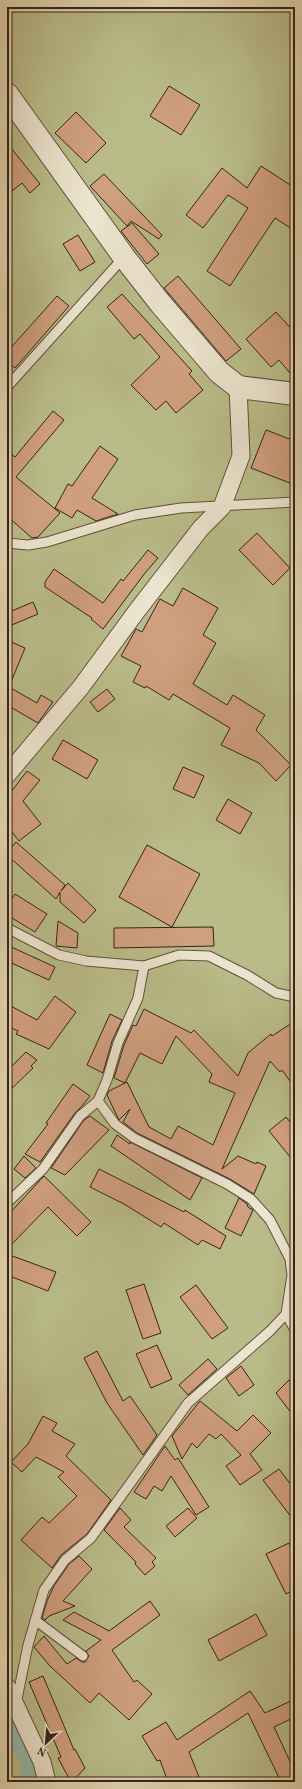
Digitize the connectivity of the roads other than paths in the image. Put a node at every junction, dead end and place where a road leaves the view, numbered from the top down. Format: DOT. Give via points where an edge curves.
graph roads {
  1 [pos="7,94"];
  2 [pos="124,257"];
  3 [pos="7,387"];
  4 [pos="238,387"];
  5 [pos="295,394"];
  6 [pos="295,502"];
  7 [pos="222,506"];
  8 [pos="7,543"];
  9 [pos="7,775"];
  10 [pos="7,928"];
  11 [pos="144,966"];
  12 [pos="295,996"];
  13 [pos="98,1101"];
  14 [pos="7,1203"];
  15 [pos="286,1314"];
  16 [pos="295,1330"];
  17 [pos="35,1620"];
  18 [pos="83,1656"];
  19 [pos="7,1687"];
  20 [pos="16,1705"];
  21 [pos="47,1782"];
  1 -- 2 [label="street"];
  2 -- 3 [label="lane"];
  2 -- 4 [label="street" via="219,372"];
  4 -- 5 [label="street"];
  4 -- 7 [label="street" via="241,456"];
  6 -- 7 [label="lane"];
  7 -- 8 [label="lane" via="181,508 135,515 47,542 28,545"];
  7 -- 9 [label="street" via="192,540 81,687"];
  10 -- 11 [label="lane" via="59,955 86,962"];
  11 -- 12 [label="lane" via="179,955 209,956 276,993"];
  11 -- 13 [label="lane" via="138,998"];
  13 -- 14 [label="lane" via="80,1116 43,1169"];
  13 -- 15 [label="lane" via="116,1124 134,1138 227,1184 251,1199 270,1220 290,1259 292,1275"];
  15 -- 16 [label="lane"];
  15 -- 17 [label="lane" via="188,1403 91,1538 65,1560 44,1590"];
  17 -- 18 [label="lane"];
  17 -- 20 [label="lane"];
  19 -- 20 [label="street"];
  20 -- 21 [label="street" via="42,1762"];
}
